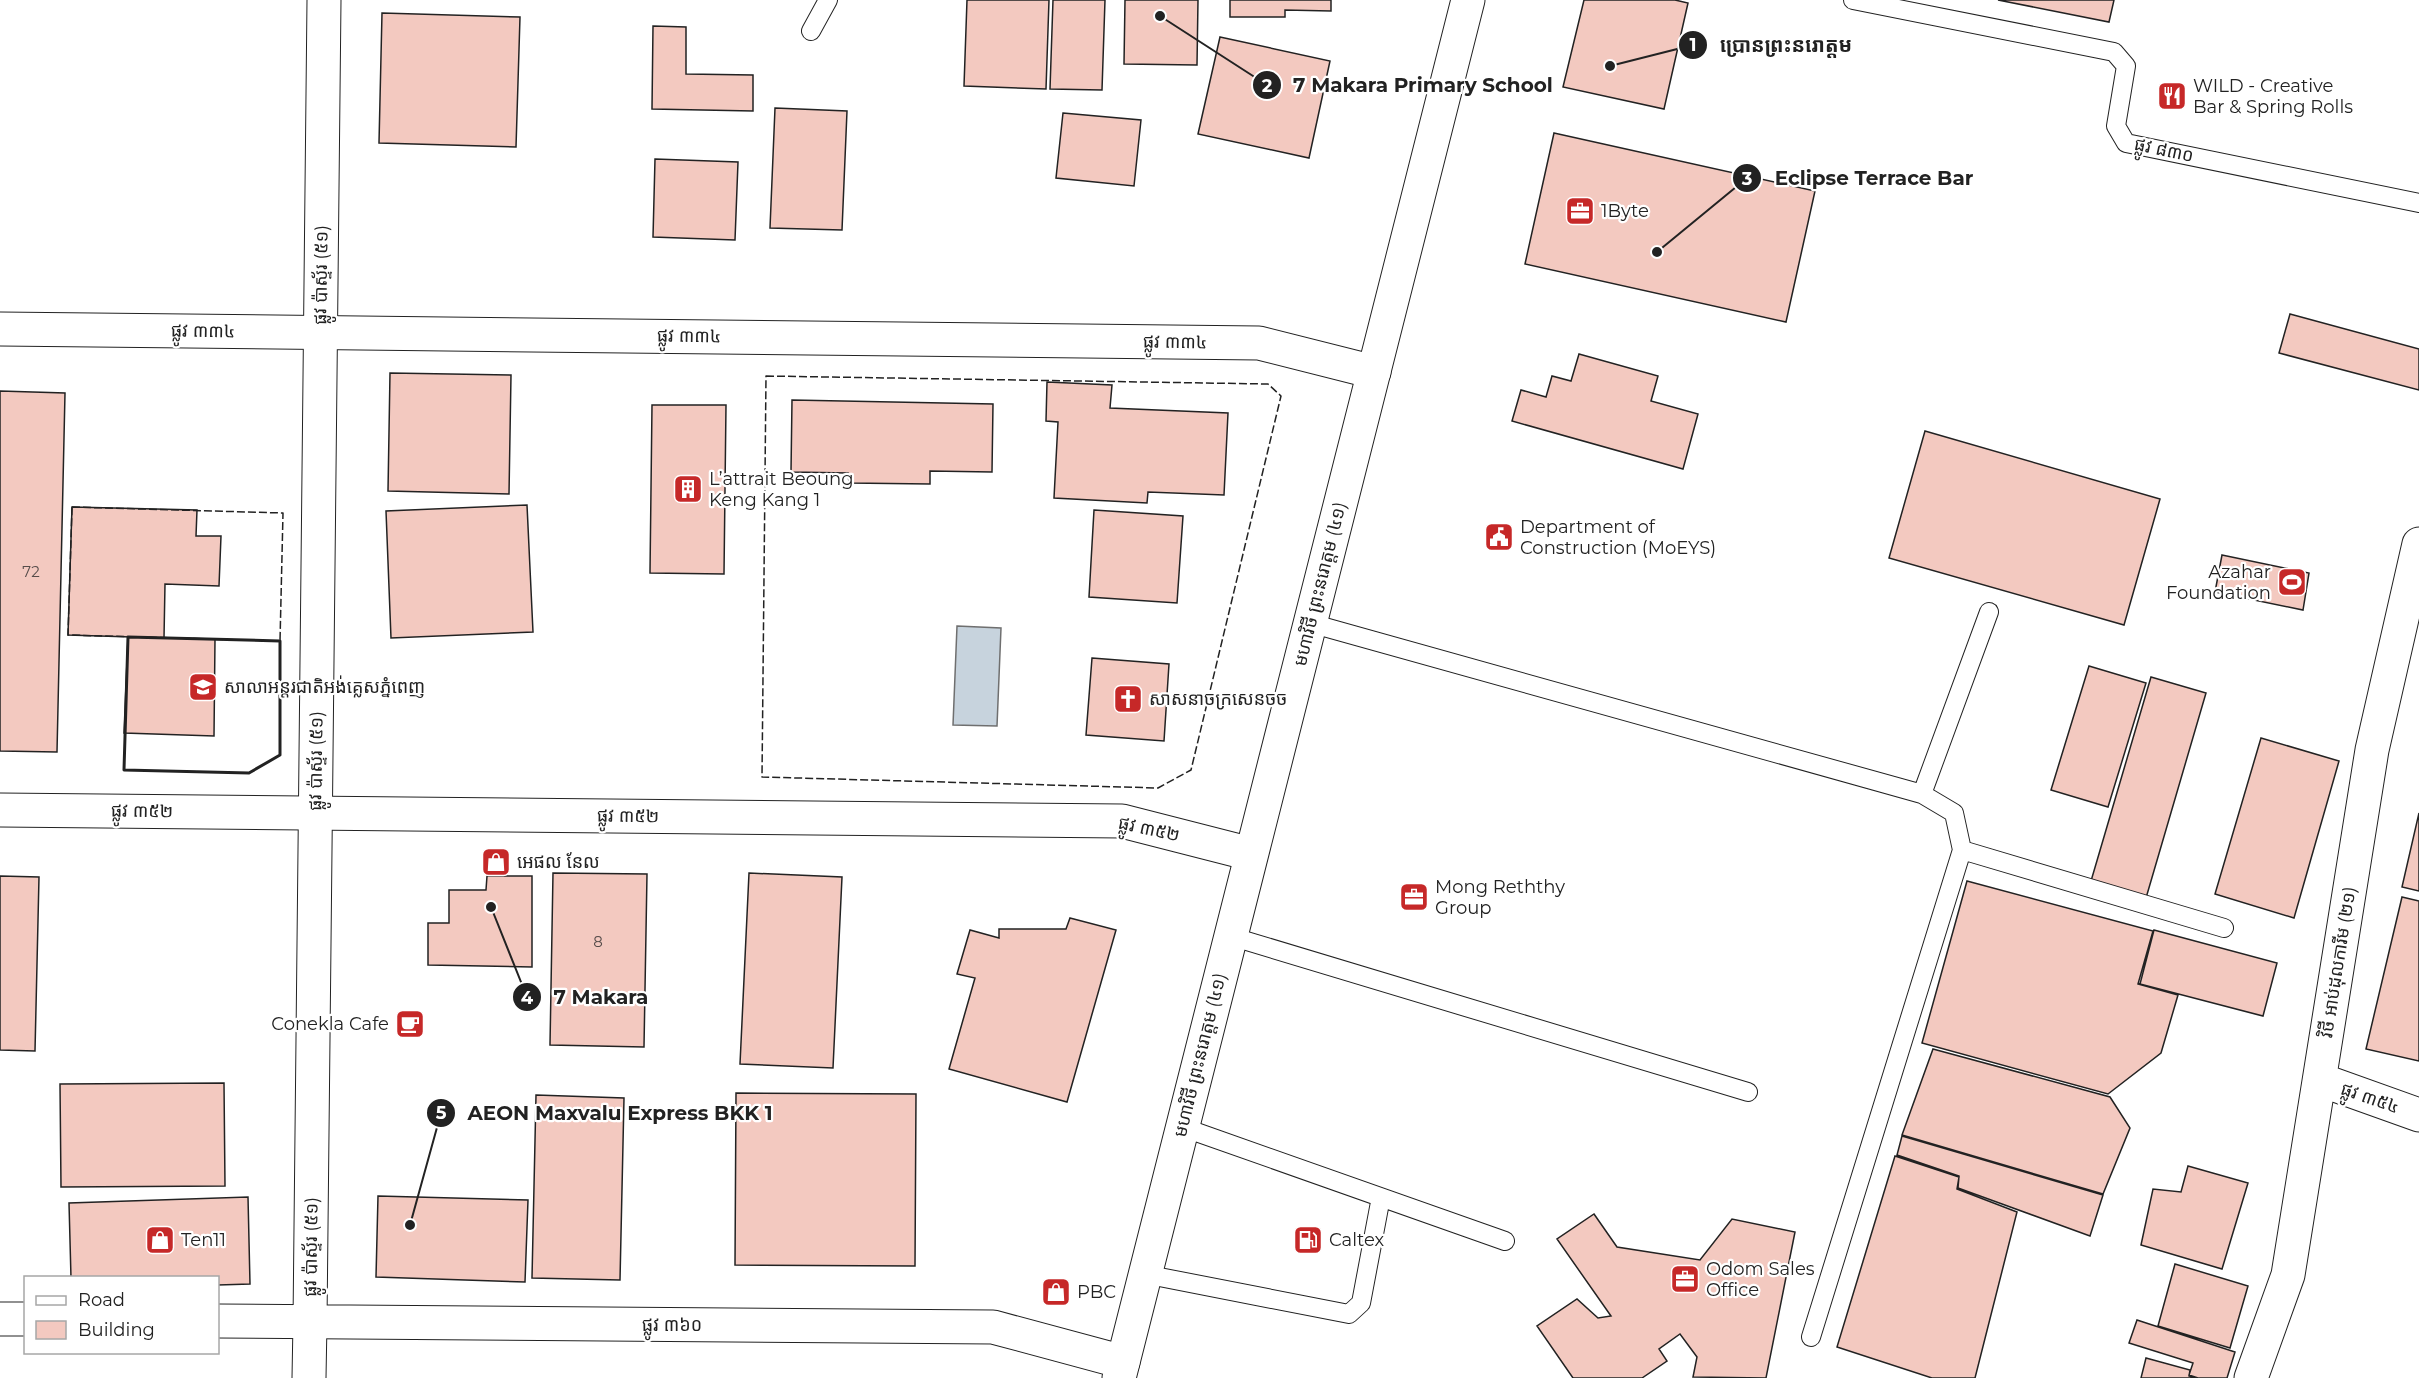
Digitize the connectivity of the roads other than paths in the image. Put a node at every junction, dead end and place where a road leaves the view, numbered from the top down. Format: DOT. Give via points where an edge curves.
graph roads {
  1 [pos="324,0"];
  2 [pos="828,0"];
  3 [pos="1468,0"];
  4 [pos="1853,0"];
  5 [pos="811,31"];
  6 [pos="2419,203"];
  7 [pos="0,329"];
  8 [pos="321,332"];
  9 [pos="1374,372"];
  10 [pos="2419,544"];
  11 [pos="1989,612"];
  12 [pos="1310,623"];
  13 [pos="1922,794"];
  14 [pos="0,810"];
  15 [pos="316,813"];
  16 [pos="1962,850"];
  17 [pos="1251,854"];
  18 [pos="2224,928"];
  19 [pos="1230,936"];
  20 [pos="2320,1080"];
  21 [pos="1748,1092"];
  22 [pos="2419,1115"];
  23 [pos="1182,1126"];
  24 [pos="1381,1197"];
  25 [pos="1505,1241"];
  26 [pos="1144,1274"];
  27 [pos="0,1319"];
  28 [pos="24,1319"];
  29 [pos="219,1321"];
  30 [pos="310,1322"];
  31 [pos="1810,1337"];
  32 [pos="1121,1370"];
  33 [pos="309,1378"];
  34 [pos="2250,1378"];
  1 -- 8 [label="street, ផ្លូវ ប៉ាស្ទ័រ (៥១)"];
  2 -- 5 [label="lane"];
  3 -- 9 [label="street, មហាវិថី ព្រះនរោត្តម (៤១)"];
  4 -- 6 [label="lane, ផ្លូវ ៨៣០" via="2114,52 2126,66 2116,126 2126,143"];
  7 -- 8 [label="street, ផ្លូវ ៣៣៤"];
  8 -- 9 [label="street, ផ្លូវ ៣៣៤" via="1259,343"];
  8 -- 15 [label="street, ផ្លូវ ប៉ាស្ទ័រ (៥១)"];
  9 -- 12 [label="street, មហាវិថី ព្រះនរោត្តម (៤១)"];
  10 -- 20 [label="street, វិថី អាប់ដុលការីម (២១)" via="2372,750"];
  11 -- 13 [label="lane"];
  12 -- 13 [label="lane"];
  12 -- 17 [label="street, មហាវិថី ព្រះនរោត្តម (៤១)"];
  13 -- 16 [label="lane" via="1954,813"];
  14 -- 15 [label="street, ផ្លូវ ៣៥២"];
  15 -- 17 [label="street, ផ្លូវ ៣៥២" via="1122,821"];
  15 -- 30 [label="street, ផ្លូវ ប៉ាស្ទ័រ (៥១)"];
  16 -- 18 [label="lane"];
  16 -- 31 [label="lane"];
  17 -- 19 [label="street, មហាវិថី ព្រះនរោត្តម (៤១)"];
  19 -- 21 [label="lane"];
  19 -- 23 [label="street, មហាវិថី ព្រះនរោត្តម (៤១)"];
  20 -- 22 [label="street, ផ្លូវ ៣៥៤"];
  20 -- 34 [label="street, វិថី អាប់ដុលការីម (២១)" via="2288,1275"];
  23 -- 24 [label="lane"];
  23 -- 26 [label="street, មហាវិថី ព្រះនរោត្តម (៤១)"];
  24 -- 25 [label="lane"];
  24 -- 26 [label="lane" via="1361,1303 1350,1314"];
  26 -- 32 [label="street, មហាវិថី ព្រះនរោត្តម (៤១)"];
  27 -- 28 [label="street"];
  29 -- 30 [label="street, ផ្លូវ ៣៦០"];
  30 -- 32 [label="street, ផ្លូវ ៣៦០" via="993,1328"];
  30 -- 33 [label="street, ផ្លូវ ប៉ាស្ទ័រ (៥១)"];
}
